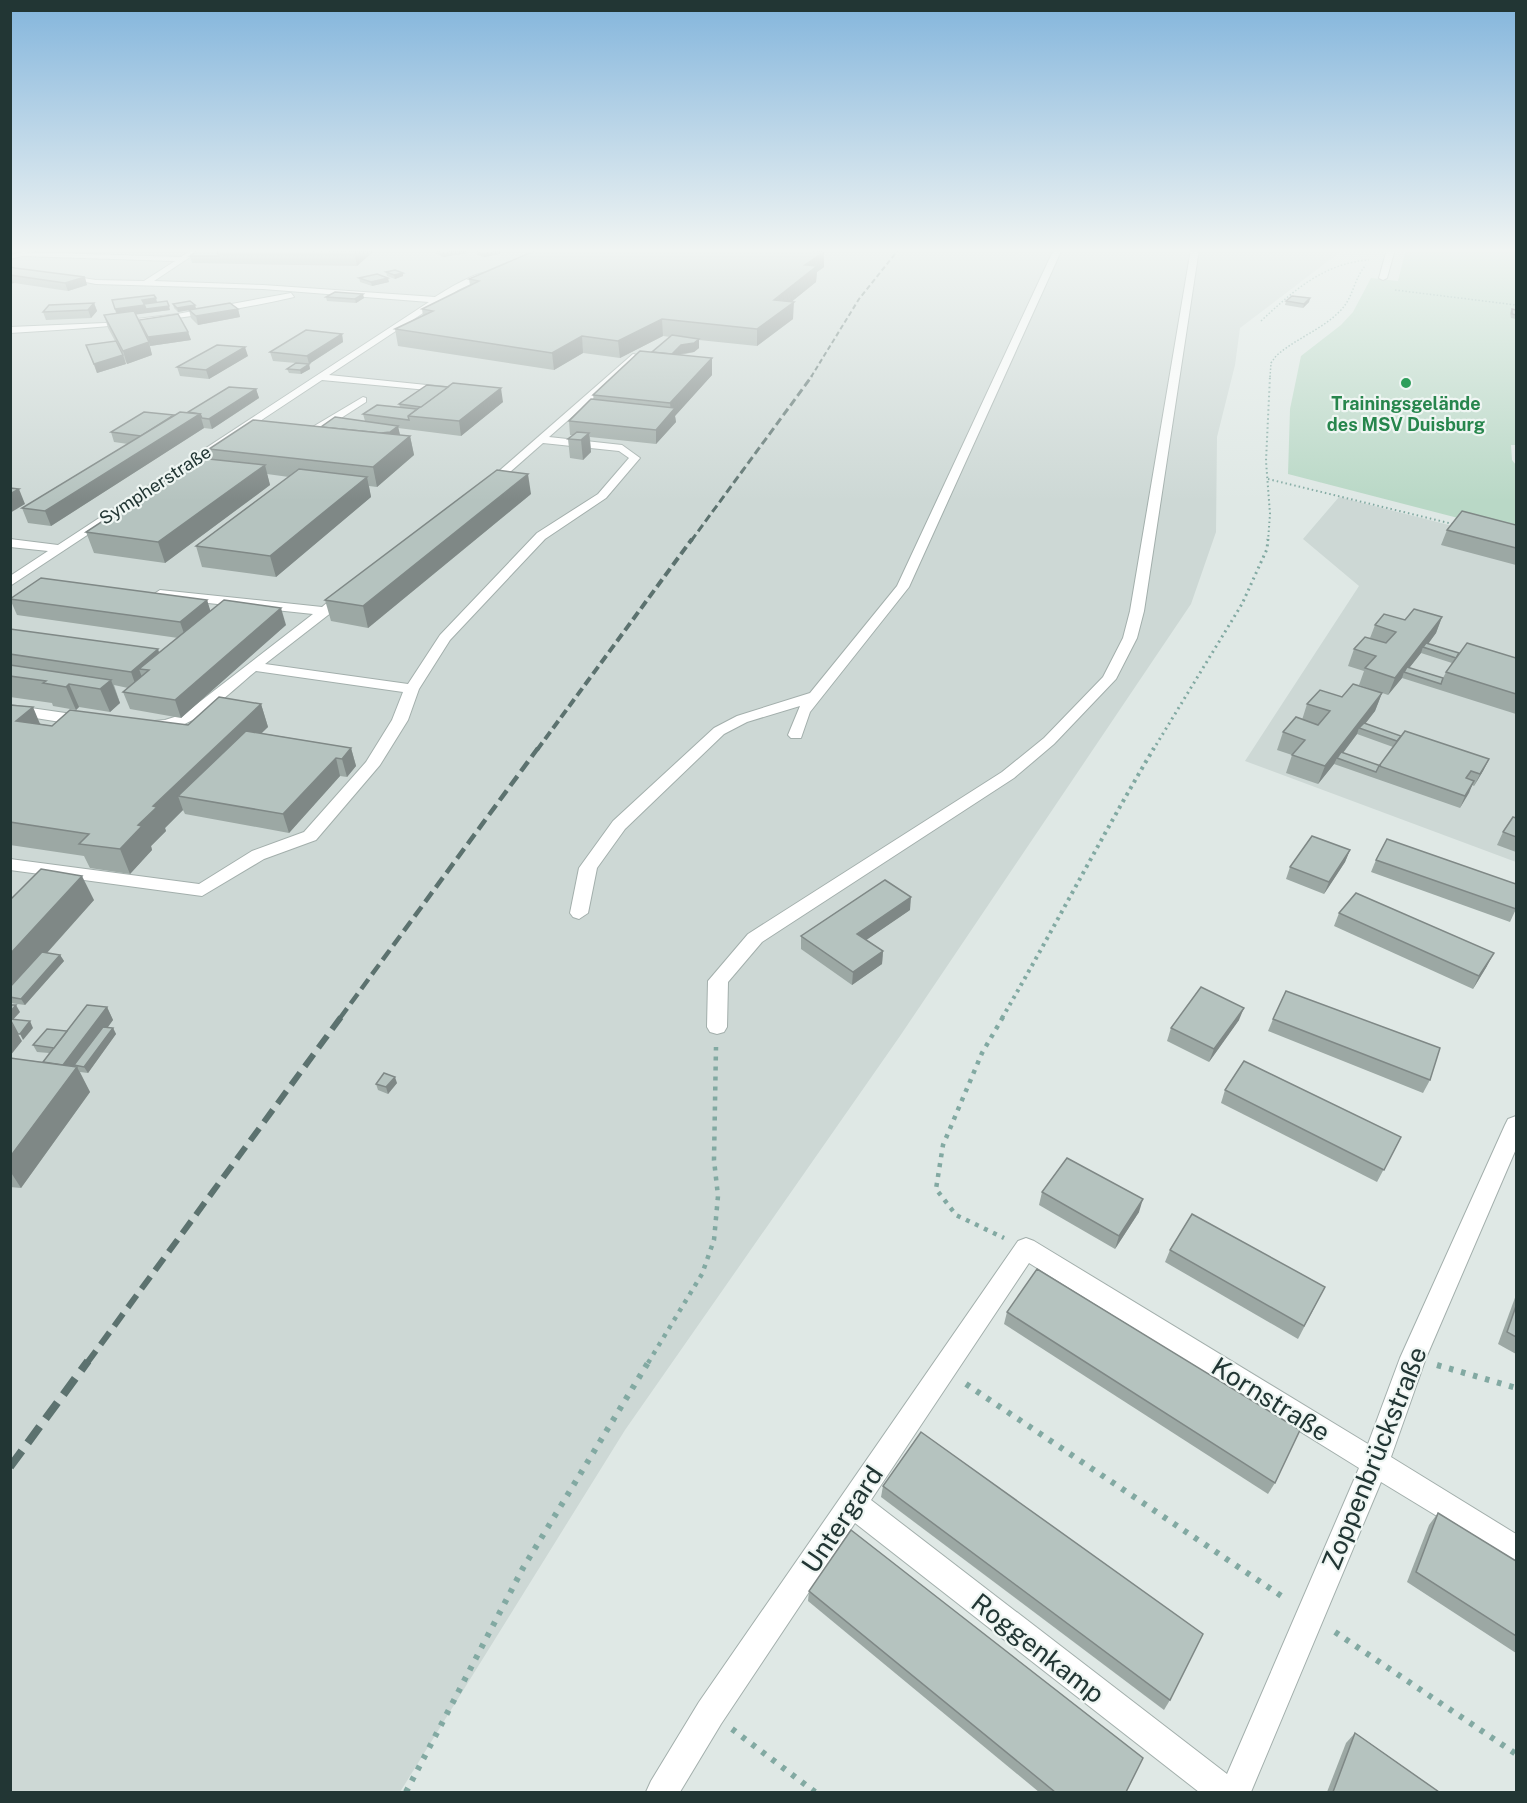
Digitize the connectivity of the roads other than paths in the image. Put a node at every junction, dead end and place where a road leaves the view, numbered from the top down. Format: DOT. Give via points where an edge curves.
graph roads {
  1 [pos="387,333"];
  2 [pos="1020,333"];
  3 [pos="1181,333"];
  4 [pos="636,356"];
  5 [pos="320,377"];
  6 [pos="461,392"];
  7 [pos="363,400"];
  8 [pos="237,431"];
  9 [pos="256,433"];
  10 [pos="284,436"];
  11 [pos="543,440"];
  12 [pos="481,491"];
  13 [pos="10,543"];
  14 [pos="60,549"];
  15 [pos="14,580"];
  16 [pos="34,580"];
  17 [pos="359,584"];
  18 [pos="149,593"];
  19 [pos="326,611"];
  20 [pos="256,667"];
  21 [pos="412,689"];
  22 [pos="814,696"];
  23 [pos="10,709"];
  24 [pos="101,723"];
  25 [pos="134,724"];
  26 [pos="796,735"];
  27 [pos="10,864"];
  28 [pos="579,913"];
  29 [pos="717,1027"];
  30 [pos="1516,1125"];
  31 [pos="1026,1248"];
  32 [pos="1375,1463"];
  33 [pos="852,1503"];
  34 [pos="1516,1550"];
  35 [pos="662,1792"];
  36 [pos="1224,1792"];
  37 [pos="1235,1792"];
  1 -- 5 [label="street, Sympherstraße"];
  2 -- 22 [label="street" via="903,587"];
  3 -- 29 [label="street" via="1137,611 1130,638 1109,679 1063,728 1008,775 754,938 718,981"];
  4 -- 11 [label="street"];
  5 -- 6 [label="street"];
  5 -- 8 [label="street, Sympherstraße"];
  7 -- 10 [label="street" via="303,438"];
  8 -- 9 [label="street"];
  8 -- 14 [label="street, Sympherstraße"];
  11 -- 12 [label="street"];
  11 -- 21 [label="street" via="622,448 635,458 602,496 541,536 445,638"];
  13 -- 14 [label="street"];
  14 -- 15 [label="street, Sympherstraße"];
  15 -- 16 [label="street"];
  17 -- 19 [label="street"];
  18 -- 19 [label="street"];
  19 -- 20 [label="street"];
  20 -- 21 [label="street"];
  20 -- 25 [label="street" via="189,717 167,725"];
  21 -- 27 [label="street" via="400,720 372,765 310,836 258,855 202,890"];
  22 -- 26 [label="street" via="803,711"];
  22 -- 28 [label="street" via="742,719 719,731 619,825 588,868"];
  23 -- 24 [label="street"];
  30 -- 32 [label="street, Zoppenbrückstraße" via="1413,1358"];
  31 -- 32 [label="street, Kornstraße"];
  31 -- 33 [label="street, Untergard"];
  32 -- 34 [label="street, Kornstraße"];
  32 -- 37 [label="street, Zoppenbrückstraße"];
  33 -- 35 [label="street, Untergard" via="710,1713"];
  33 -- 36 [label="street, Roggenkamp"];
}
